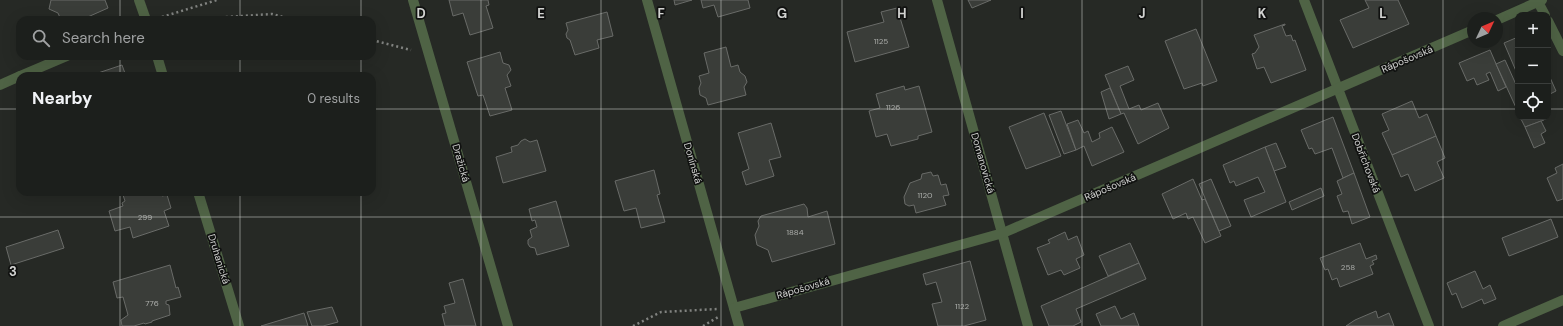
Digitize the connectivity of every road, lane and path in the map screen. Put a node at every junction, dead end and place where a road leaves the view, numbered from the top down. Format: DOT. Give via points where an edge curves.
graph roads {
  1 [pos="139,0"];
  2 [pos="217,0"];
  3 [pos="413,0"];
  4 [pos="647,0"];
  5 [pos="937,0"];
  6 [pos="1304,0"];
  7 [pos="1540,1"];
  8 [pos="1544,12"];
  9 [pos="145,16"];
  10 [pos="167,16"];
  11 [pos="241,16"];
  12 [pos="279,16"];
  13 [pos="1503,17"];
  14 [pos="1551,27"];
  15 [pos="1467,33"];
  16 [pos="376,41"];
  17 [pos="1563,51"];
  18 [pos="429,55"];
  19 [pos="58,60"];
  20 [pos="158,60"];
  21 [pos="29,72"];
  22 [pos="162,72"];
  23 [pos="16,78"];
  24 [pos="0,84"];
  25 [pos="1338,89"];
  26 [pos="199,196"];
  27 [pos="1003,233"];
  28 [pos="1563,300"];
  29 [pos="734,308"];
  30 [pos="239,326"];
  31 [pos="508,326"];
  32 [pos="632,326"];
  33 [pos="739,326"];
  34 [pos="1028,326"];
  35 [pos="1428,326"];
  36 [pos="1503,326"];
  1 -- 9 [label="street"];
  2 -- 10 [label="path"];
  3 -- 18 [label="street, Dražická"];
  4 -- 29 [label="street, Donínská"];
  5 -- 27 [label="street, Domanovická"];
  6 -- 25 [label="street, Dobřichovská"];
  7 -- 8 [label="street"];
  7 -- 13 [label="street"];
  11 -- 12 [label="path"];
  14 -- 17 [label="street"];
  15 -- 25 [label="street, Rápošovská"];
  16 -- 18 [label="path"];
  18 -- 31 [label="street, Dražická"];
  19 -- 21 [label="street"];
  20 -- 22 [label="street"];
  23 -- 24 [label="street"];
  25 -- 27 [label="street, Rápošovská"];
  25 -- 35 [label="street, Dobřichovská"];
  26 -- 30 [label="street, Druhanická"];
  27 -- 29 [label="street, Rápošovská"];
  27 -- 34 [label="street, Domanovická"];
  28 -- 36 [label="street"];
  29 -- 32 [label="path" via="661,312"];
  29 -- 33 [label="street, Donínská"];
}
